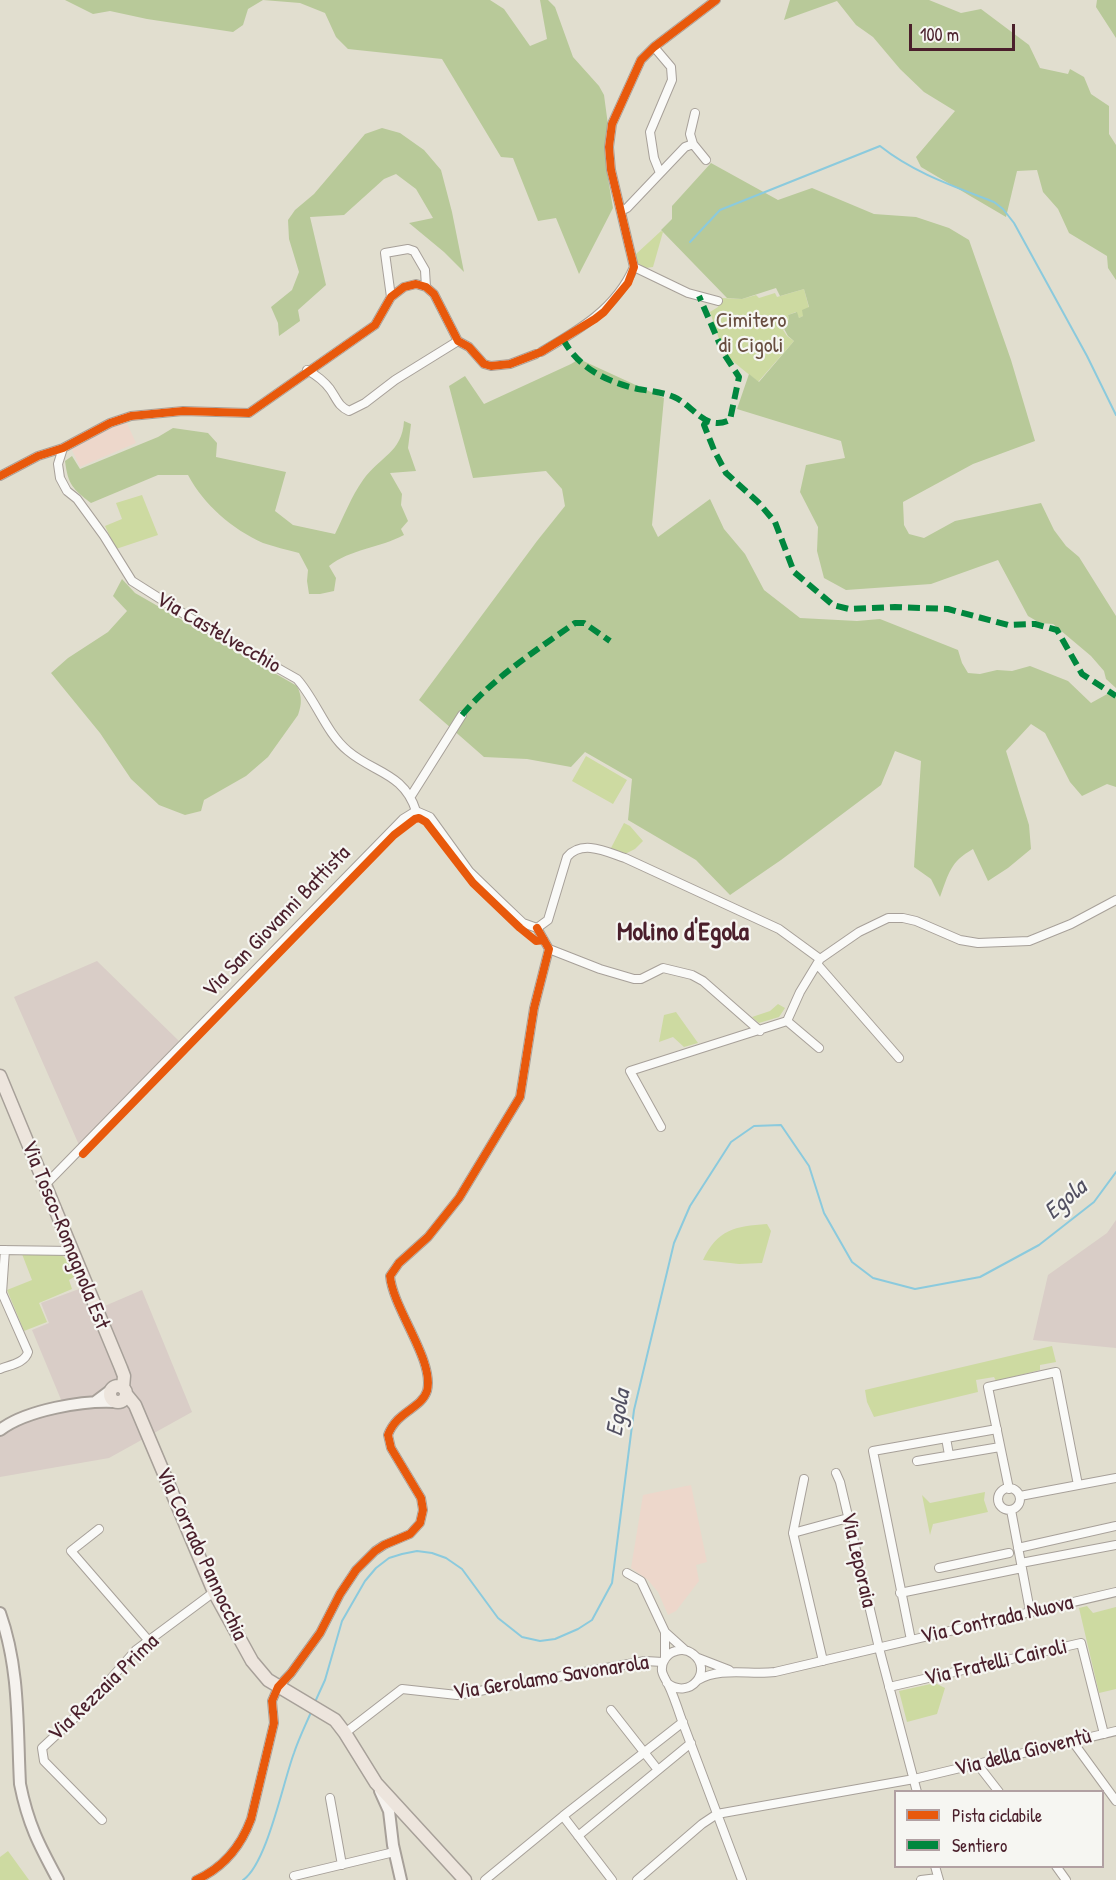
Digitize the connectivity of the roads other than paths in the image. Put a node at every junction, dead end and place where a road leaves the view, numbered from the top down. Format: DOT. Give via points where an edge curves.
graph roads {
  1 [pos="716,0"];
  2 [pos="654,47"];
  3 [pos="695,113"];
  4 [pos="693,144"];
  5 [pos="706,160"];
  6 [pos="660,173"];
  7 [pos="621,212"];
  8 [pos="634,267"];
  9 [pos="426,286"];
  10 [pos="391,297"];
  11 [pos="718,301"];
  12 [pos="458,341"];
  13 [pos="308,370"];
  14 [pos="63,448"];
  15 [pos="0,476"];
  16 [pos="462,715"];
  17 [pos="411,796"];
  18 [pos="416,811"];
  19 [pos="1116,900"];
  20 [pos="537,928"];
  21 [pos="549,949"];
  22 [pos="819,961"];
  23 [pos="787,1021"];
  24 [pos="760,1031"];
  25 [pos="819,1048"];
  26 [pos="898,1058"];
  27 [pos="0,1076"];
  28 [pos="661,1127"];
  29 [pos="45,1185"];
  30 [pos="3,1250"];
  31 [pos="72,1251"];
  32 [pos="0,1369"];
  33 [pos="119,1394"];
  34 [pos="997,1429"];
  35 [pos="0,1430"];
  36 [pos="946,1438"];
  37 [pos="1000,1447"];
  38 [pos="949,1455"];
  39 [pos="917,1461"];
  40 [pos="837,1473"];
  41 [pos="1116,1478"];
  42 [pos="804,1479"];
  43 [pos="1077,1485"];
  44 [pos="1009,1489"];
  45 [pos="1020,1496"];
  46 [pos="1011,1510"];
  47 [pos="848,1518"];
  48 [pos="1116,1526"];
  49 [pos="99,1529"];
  50 [pos="793,1533"];
  51 [pos="1116,1545"];
  52 [pos="1018,1548"];
  53 [pos="1009,1553"];
  54 [pos="969,1562"];
  55 [pos="1021,1565"];
  56 [pos="939,1568"];
  57 [pos="627,1573"];
  58 [pos="972,1578"];
  59 [pos="214,1592"];
  60 [pos="1116,1592"];
  61 [pos="900,1593"];
  62 [pos="1030,1611"];
  63 [pos="0,1613"];
  64 [pos="665,1632"];
  65 [pos="911,1640"];
  66 [pos="149,1641"];
  67 [pos="879,1648"];
  68 [pos="685,1650"];
  69 [pos="697,1658"];
  70 [pos="664,1661"];
  71 [pos="823,1661"];
  72 [pos="742,1673"];
  73 [pos="698,1680"];
  74 [pos="667,1683"];
  75 [pos="278,1686"];
  76 [pos="688,1688"];
  77 [pos="890,1688"];
  78 [pos="675,1701"];
  79 [pos="612,1710"];
  80 [pos="683,1722"];
  81 [pos="1116,1731"];
  82 [pos="345,1732"];
  83 [pos="1104,1734"];
  84 [pos="1073,1742"];
  85 [pos="691,1743"];
  86 [pos="644,1753"];
  87 [pos="978,1765"];
  88 [pos="658,1770"];
  89 [pos="914,1779"];
  90 [pos="376,1783"];
  91 [pos="917,1790"];
  92 [pos="998,1790"];
  93 [pos="330,1798"];
  94 [pos="390,1801"];
  95 [pos="1116,1801"];
  96 [pos="717,1814"];
  97 [pos="563,1816"];
  98 [pos="102,1820"];
  99 [pos="419,1829"];
  100 [pos="392,1834"];
  101 [pos="578,1836"];
  102 [pos="394,1852"];
  103 [pos="342,1865"];
  104 [pos="294,1875"];
  105 [pos="938,1879"];
  106 [pos="58,1880"];
  107 [pos="196,1880"];
  108 [pos="401,1880"];
  109 [pos="465,1880"];
  110 [pos="485,1880"];
  111 [pos="612,1880"];
  112 [pos="637,1880"];
  113 [pos="742,1880"];
  114 [pos="921,1880"];
  1 -- 2 [label="street"];
  2 -- 6 [label="street" via="671,68 672,80 651,132"];
  2 -- 7 [label="street" via="641,60 612,124 611,170"];
  3 -- 4 [label="street" via="690,134"];
  4 -- 5 [label="street"];
  4 -- 6 [label="street" via="685,147"];
  6 -- 7 [label="street"];
  7 -- 8 [label="street"];
  8 -- 11 [label="street" via="688,293"];
  8 -- 12 [label="street" via="628,283 604,312 538,353 510,364 491,366"];
  9 -- 10 [label="street" via="404,287"];
  9 -- 10 [label="street" via="425,270 414,251 385,253"];
  9 -- 12 [label="street"];
  10 -- 13 [label="street" via="375,325"];
  12 -- 13 [label="street" via="349,411 340,407 331,390"];
  13 -- 14 [label="street" via="249,412 183,411 131,416"];
  14 -- 15 [label="street"];
  14 -- 17 [label="street, Via Castelvecchio" via="58,464 60,478 132,581 297,679 348,751 392,777"];
  16 -- 17 [label="street"];
  17 -- 18 [label="street, Via Castelvecchio"];
  18 -- 20 [label="street" via="430,818 469,871 500,901 524,923"];
  18 -- 29 [label="street, Via San Giovanni Battista" via="403,819"];
  19 -- 22 [label="street" via="1029,941 978,944 916,921 888,918 859,932"];
  20 -- 21 [label="street"];
  20 -- 22 [label="street" via="548,920 567,857 582,847 625,858 779,928"];
  21 -- 24 [label="street" via="634,979 663,968 692,975"];
  21 -- 75 [label="street" via="534,1008 520,1097 459,1198 390,1276 428,1378 424,1396 396,1420 388,1435 421,1498 420,1523 410,1534 375,1551 356,1570 320,1633"];
  22 -- 23 [label="street"];
  22 -- 26 [label="street"];
  23 -- 24 [label="street"];
  23 -- 25 [label="street"];
  24 -- 28 [label="street" via="630,1071"];
  27 -- 29 [label="main road, Via Tosco-Romagnola Est"];
  29 -- 31 [label="main road, Via Tosco-Romagnola Est"];
  30 -- 31 [label="street"];
  30 -- 32 [label="street" via="2,1293 28,1352 23,1360"];
  31 -- 33 [label="main road, Via Tosco-Romagnola Est" via="124,1376"];
  33 -- 35 [label="main road" via="30,1414"];
  33 -- 59 [label="main road, Via Corrado Pannocchia" via="138,1413"];
  34 -- 36 [label="street"];
  34 -- 37 [label="street"];
  34 -- 43 [label="street" via="988,1387 1056,1372"];
  36 -- 38 [label="street"];
  36 -- 61 [label="street" via="873,1451"];
  37 -- 38 [label="street"];
  37 -- 44 [label="street"];
  38 -- 39 [label="street"];
  40 -- 47 [label="street, Via Leporaia"];
  41 -- 43 [label="street"];
  42 -- 50 [label="street"];
  43 -- 45 [label="street"];
  44 -- 45 [label="street"];
  44 -- 46 [label="street" via="1002,1491 998,1499 1002,1508"];
  45 -- 46 [label="street" via="1019,1504"];
  46 -- 52 [label="street"];
  47 -- 50 [label="street"];
  47 -- 67 [label="street, Via Leporaia"];
  48 -- 52 [label="street"];
  49 -- 66 [label="street" via="71,1551"];
  50 -- 71 [label="street"];
  51 -- 55 [label="street"];
  52 -- 55 [label="street"];
  53 -- 54 [label="street"];
  54 -- 56 [label="street"];
  54 -- 58 [label="street"];
  55 -- 58 [label="street"];
  55 -- 62 [label="street"];
  57 -- 64 [label="street" via="641,1581"];
  58 -- 61 [label="street"];
  59 -- 66 [label="street, Via Rezzaia Prima"];
  59 -- 75 [label="main road, Via Corrado Pannocchia" via="252,1661"];
  60 -- 62 [label="street, Via Contrada Nuova"];
  61 -- 65 [label="street"];
  62 -- 65 [label="street, Via Contrada Nuova"];
  63 -- 106 [label="main road" via="16,1681 23,1800 34,1837"];
  64 -- 68 [label="street"];
  64 -- 70 [label="street"];
  65 -- 67 [label="street, Via Contrada Nuova"];
  66 -- 98 [label="street, Via Rezzaia Prima" via="42,1748 44,1761"];
  67 -- 71 [label="street"];
  67 -- 77 [label="street, Via Leporaia"];
  68 -- 69 [label="street"];
  68 -- 70 [label="street" via="674,1651"];
  69 -- 72 [label="street"];
  69 -- 73 [label="street" via="701,1669"];
  70 -- 74 [label="street" via="662,1671"];
  70 -- 82 [label="street, Via Gerolamo Savonarola" via="645,1661 457,1695 402,1689"];
  71 -- 72 [label="street" via="775,1672"];
  72 -- 73 [label="street" via="716,1673"];
  73 -- 76 [label="street"];
  74 -- 76 [label="street"];
  74 -- 78 [label="street"];
  75 -- 82 [label="main road, Via Corrado Pannocchia" via="328,1715"];
  75 -- 107 [label="street" via="272,1701 274,1723 246,1833 230,1856"];
  76 -- 78 [label="street"];
  77 -- 83 [label="street, Via Fratelli Cairoli" via="1081,1643"];
  77 -- 89 [label="street, Via Leporaia"];
  78 -- 80 [label="street"];
  79 -- 86 [label="street"];
  80 -- 85 [label="street"];
  80 -- 86 [label="street"];
  81 -- 83 [label="street, Via della Gioventù"];
  82 -- 90 [label="main road, Via Corrado Pannocchia"];
  83 -- 84 [label="street, Via della Gioventù"];
  84 -- 87 [label="street, Via della Gioventù"];
  84 -- 95 [label="street"];
  85 -- 88 [label="street"];
  85 -- 96 [label="street"];
  86 -- 88 [label="street"];
  86 -- 97 [label="street"];
  87 -- 89 [label="street, Via della Gioventù"];
  87 -- 92 [label="street"];
  88 -- 101 [label="street"];
  89 -- 91 [label="street, Via Leporaia"];
  89 -- 96 [label="street, Via della Gioventù"];
  90 -- 94 [label="main road, Via Corrado Pannocchia"];
  90 -- 100 [label="main road" via="389,1812"];
  93 -- 103 [label="street"];
  94 -- 99 [label="main road, Via Corrado Pannocchia"];
  94 -- 100 [label="main road" via="394,1809"];
  96 -- 112 [label="street"];
  96 -- 113 [label="street"];
  97 -- 101 [label="street"];
  97 -- 110 [label="street"];
  99 -- 100 [label="main road" via="403,1822 398,1823"];
  99 -- 109 [label="main road, Via Corrado Pannocchia"];
  100 -- 102 [label="main road"];
  101 -- 111 [label="street"];
  102 -- 103 [label="street"];
  102 -- 108 [label="main road"];
  103 -- 104 [label="street"];
  105 -- 114 [label="street"];
}
